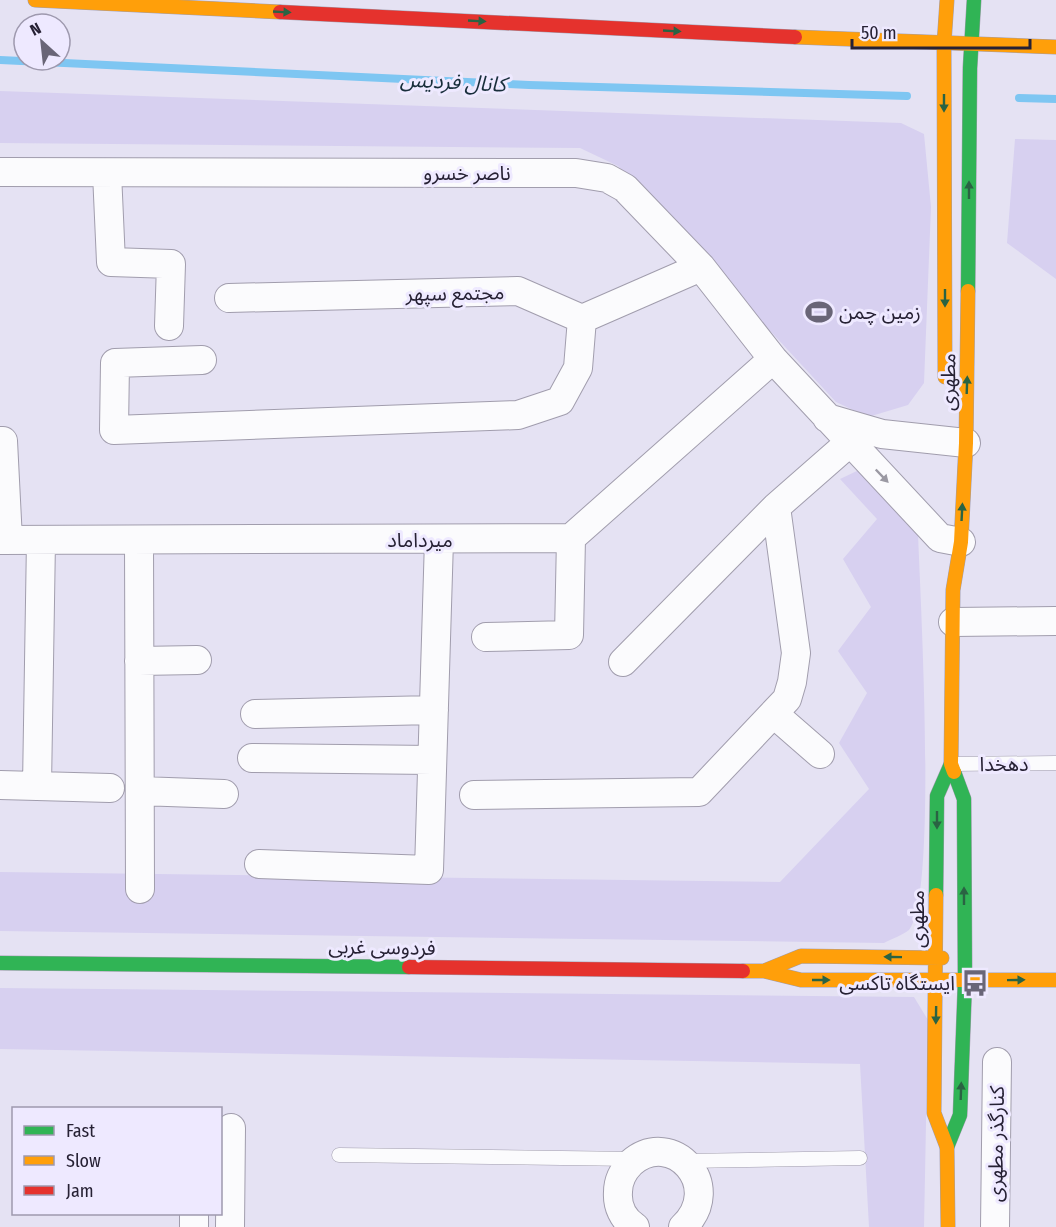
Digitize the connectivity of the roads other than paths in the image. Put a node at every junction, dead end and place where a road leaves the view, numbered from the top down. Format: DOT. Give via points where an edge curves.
graph roads {
  1 [pos="35,0"];
  2 [pos="947,0"];
  3 [pos="974,0"];
  4 [pos="944,44"];
  5 [pos="971,45"];
  6 [pos="1032,46"];
  7 [pos="1056,47"];
  8 [pos="1011,58"];
  9 [pos="983,87"];
  10 [pos="970,116"];
  11 [pos="0,172"];
  12 [pos="107,173"];
  13 [pos="701,267"];
  14 [pos="229,298"];
  15 [pos="582,319"];
  16 [pos="169,326"];
  17 [pos="773,359"];
  18 [pos="202,360"];
  19 [pos="945,390"];
  20 [pos="827,418"];
  21 [pos="0,441"];
  22 [pos="950,441"];
  23 [pos="849,443"];
  24 [pos="776,507"];
  25 [pos="571,538"];
  26 [pos="4,540"];
  27 [pos="41,540"];
  28 [pos="139,540"];
  29 [pos="439,540"];
  30 [pos="946,541"];
  31 [pos="953,591"];
  32 [pos="1056,621"];
  33 [pos="953,622"];
  34 [pos="486,637"];
  35 [pos="197,660"];
  36 [pos="139,661"];
  37 [pos="623,662"];
  38 [pos="434,710"];
  39 [pos="255,714"];
  40 [pos="774,714"];
  41 [pos="820,754"];
  42 [pos="252,758"];
  43 [pos="432,760"];
  44 [pos="1056,763"];
  45 [pos="951,764"];
  46 [pos="0,785"];
  47 [pos="37,786"];
  48 [pos="110,788"];
  49 [pos="140,792"];
  50 [pos="224,794"];
  51 [pos="474,795"];
  52 [pos="259,864"];
  53 [pos="140,889"];
  54 [pos="936,958"];
  55 [pos="970,958"];
  56 [pos="0,963"];
  57 [pos="764,971"];
  58 [pos="1056,980"];
  59 [pos="936,981"];
  60 [pos="965,981"];
  61 [pos="997,1062"];
  62 [pos="231,1128"];
  63 [pos="947,1147"];
  64 [pos="339,1155"];
  65 [pos="860,1158"];
  66 [pos="636,1159"];
  67 [pos="684,1161"];
  68 [pos="629,1226"];
  69 [pos="230,1227"];
  70 [pos="683,1227"];
  71 [pos="948,1227"];
  72 [pos="994,1227"];
  1 -- 4 [label="main road, one-way"];
  2 -- 4 [label="main road"];
  3 -- 5 [label="main road, مطهری"];
  4 -- 5 [label="main road"];
  4 -- 19 [label="main road, one-way"];
  5 -- 6 [label="main road"];
  5 -- 10 [label="main road, مطهری"];
  6 -- 7 [label="main road"];
  6 -- 8 [label="main road"];
  9 -- 10 [label="main road"];
  22 -- 10 [label="main road, مطهری, one-way"];
  11 -- 12 [label="street, ناصر خسرو"];
  12 -- 13 [label="street, ناصر خسرو" via="576,173 607,178 625,188"];
  12 -- 16 [label="street" via="111,262 171,264"];
  13 -- 15 [label="street"];
  13 -- 17 [label="street, ناصر خسرو"];
  14 -- 15 [label="street, مجتمع سپهر" via="518,291"];
  15 -- 18 [label="street" via="578,368 560,401 518,415 114,430 115,363"];
  17 -- 20 [label="street, ناصر خسرو"];
  17 -- 25 [label="street"];
  20 -- 22 [label="street" via="882,434"];
  20 -- 23 [label="street, ناصر خسرو"];
  21 -- 26 [label="street"];
  30 -- 22 [label="main road, مطهری, one-way"];
  23 -- 24 [label="street"];
  23 -- 30 [label="street, ناصر خسرو, one-way"];
  24 -- 37 [label="street"];
  24 -- 40 [label="street" via="796,653 787,699"];
  25 -- 29 [label="street, میرداماد"];
  25 -- 34 [label="street" via="569,634"];
  26 -- 27 [label="street, میرداماد"];
  27 -- 28 [label="street, میرداماد"];
  27 -- 47 [label="street"];
  28 -- 29 [label="street, میرداماد"];
  28 -- 36 [label="street"];
  29 -- 38 [label="street"];
  30 -- 31 [label="main road, مطهری"];
  30 -- 31 [label="main road"];
  31 -- 33 [label="main road, مطهری"];
  32 -- 33 [label="street"];
  33 -- 45 [label="main road, مطهری"];
  35 -- 36 [label="street"];
  36 -- 49 [label="street"];
  38 -- 39 [label="street"];
  38 -- 43 [label="street"];
  40 -- 41 [label="street"];
  40 -- 51 [label="street" via="699,792"];
  42 -- 43 [label="street"];
  43 -- 52 [label="street" via="429,870"];
  44 -- 45 [label="lane, دهخدا"];
  45 -- 54 [label="main road, مطهری, one-way" via="937,796"];
  55 -- 45 [label="main road, مطهری, one-way" via="964,799"];
  46 -- 47 [label="street"];
  47 -- 48 [label="street"];
  49 -- 50 [label="street"];
  49 -- 53 [label="street"];
  54 -- 55 [label="main road, فردوسی غربی"];
  54 -- 57 [label="main road, فردوسی غربی, one-way" via="801,956"];
  54 -- 59 [label="main road, مطهری"];
  55 -- 60 [label="main road, مطهری"];
  56 -- 57 [label="main road, فردوسی غربی"];
  57 -- 59 [label="main road, فردوسی غربی, one-way" via="801,980"];
  60 -- 58 [label="main road, فردوسی غربی, one-way"];
  59 -- 60 [label="main road, فردوسی غربی"];
  59 -- 63 [label="main road, مطهری, one-way" via="934,1113"];
  63 -- 60 [label="main road, مطهری, one-way" via="960,1115"];
  61 -- 72 [label="street, کنارگذر مطهری"];
  62 -- 69 [label="street"];
  63 -- 71 [label="main road, مطهری"];
  64 -- 66 [label="lane"];
  65 -- 67 [label="lane"];
  66 -- 67 [label="street" via="661,1152"];
  66 -- 68 [label="street" via="621,1177 617,1189"];
  67 -- 70 [label="street" via="695,1173 700,1202"];
}
